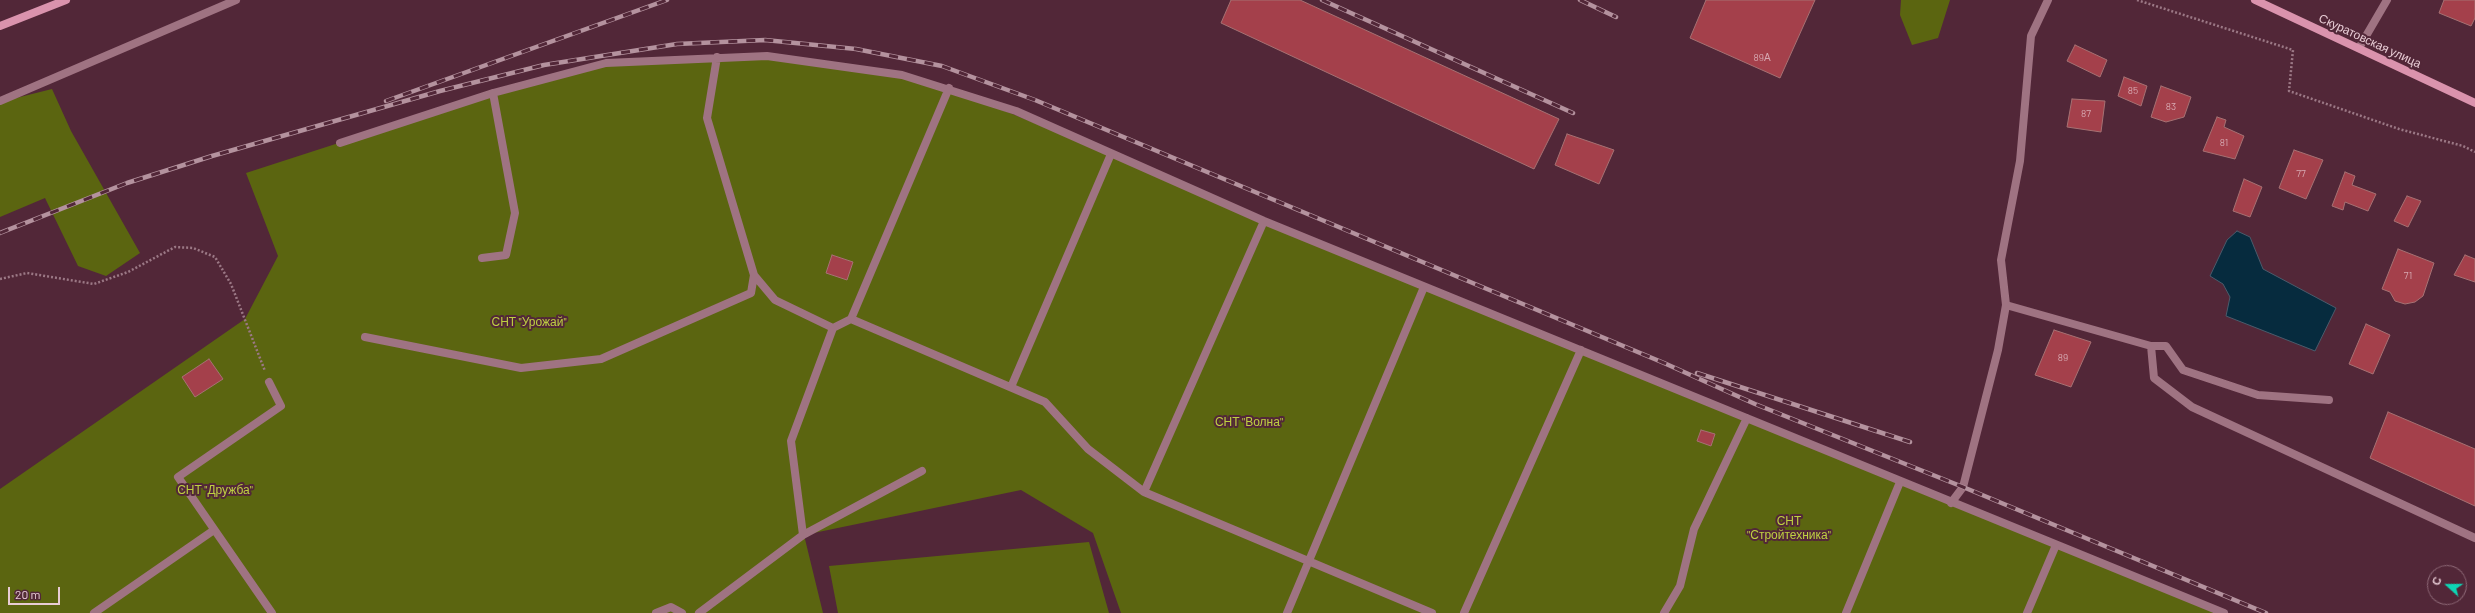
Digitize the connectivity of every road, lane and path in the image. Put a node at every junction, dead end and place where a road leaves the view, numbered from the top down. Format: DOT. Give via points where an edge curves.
graph roads {
  1 [pos="66,0"];
  2 [pos="236,0"];
  3 [pos="2048,0"];
  4 [pos="2137,0"];
  5 [pos="2255,0"];
  6 [pos="2387,0"];
  7 [pos="0,26"];
  8 [pos="2359,48"];
  9 [pos="717,56"];
  10 [pos="949,88"];
  11 [pos="493,93"];
  12 [pos="0,100"];
  13 [pos="2475,103"];
  14 [pos="340,143"];
  15 [pos="2475,152"];
  16 [pos="1111,154"];
  17 [pos="1264,221"];
  18 [pos="482,258"];
  19 [pos="754,275"];
  20 [pos="0,279"];
  21 [pos="1424,287"];
  22 [pos="2006,305"];
  23 [pos="851,319"];
  24 [pos="833,328"];
  25 [pos="365,337"];
  26 [pos="2151,346"];
  27 [pos="1581,350"];
  28 [pos="269,382"];
  29 [pos="1010,387"];
  30 [pos="2329,400"];
  31 [pos="1747,418"];
  32 [pos="922,471"];
  33 [pos="1900,482"];
  34 [pos="1144,492"];
  35 [pos="1952,503"];
  36 [pos="214,530"];
  37 [pos="803,536"];
  38 [pos="2475,538"];
  39 [pos="2056,545"];
  40 [pos="1308,562"];
  41 [pos="94,613"];
  42 [pos="272,613"];
  43 [pos="656,613"];
  44 [pos="682,613"];
  45 [pos="699,613"];
  46 [pos="1287,613"];
  47 [pos="1432,613"];
  48 [pos="1464,613"];
  49 [pos="1664,613"];
  50 [pos="1846,613"];
  51 [pos="2027,613"];
  52 [pos="2224,613"];
  1 -- 7 [label="street"];
  2 -- 12 [label="street"];
  3 -- 22 [label="street" via="2031,36 2020,161 2001,260"];
  4 -- 15 [label="path" via="2293,50 2289,91"];
  5 -- 8 [label="street, Скуратовская улица"];
  6 -- 8 [label="street"];
  8 -- 13 [label="street, Скуратовская улица"];
  9 -- 10 [label="street" via="767,56 902,75"];
  9 -- 11 [label="street" via="606,63"];
  9 -- 19 [label="street" via="706,118"];
  10 -- 16 [label="street" via="1016,111"];
  10 -- 23 [label="street"];
  11 -- 14 [label="street"];
  11 -- 18 [label="street" via="515,213 506,255"];
  16 -- 17 [label="street"];
  16 -- 29 [label="street"];
  17 -- 21 [label="street"];
  17 -- 34 [label="street"];
  19 -- 24 [label="street" via="775,300"];
  19 -- 25 [label="street" via="750,293 601,359 521,368"];
  20 -- 28 [label="path" via="27,273 94,284 128,272 175,247 193,248 215,257 231,284"];
  21 -- 27 [label="street"];
  21 -- 40 [label="street"];
  22 -- 26 [label="street"];
  22 -- 35 [label="street" via="1998,350 1963,487"];
  23 -- 24 [label="street"];
  23 -- 29 [label="street"];
  24 -- 37 [label="street" via="792,441"];
  26 -- 30 [label="street" via="2166,346 2183,370 2258,395"];
  26 -- 38 [label="street" via="2154,378 2192,407"];
  27 -- 31 [label="street"];
  27 -- 48 [label="street"];
  28 -- 36 [label="street" via="281,406 178,477"];
  29 -- 34 [label="street" via="1046,402 1088,449"];
  31 -- 33 [label="street"];
  31 -- 49 [label="street" via="1694,529 1680,586"];
  32 -- 37 [label="street"];
  33 -- 35 [label="street"];
  33 -- 50 [label="street"];
  34 -- 40 [label="street"];
  35 -- 39 [label="street"];
  36 -- 41 [label="street"];
  36 -- 42 [label="street"];
  37 -- 45 [label="street"];
  39 -- 51 [label="street"];
  39 -- 52 [label="street"];
  40 -- 46 [label="street"];
  40 -- 47 [label="street"];
  43 -- 44 [label="street" via="670,608"];
}
